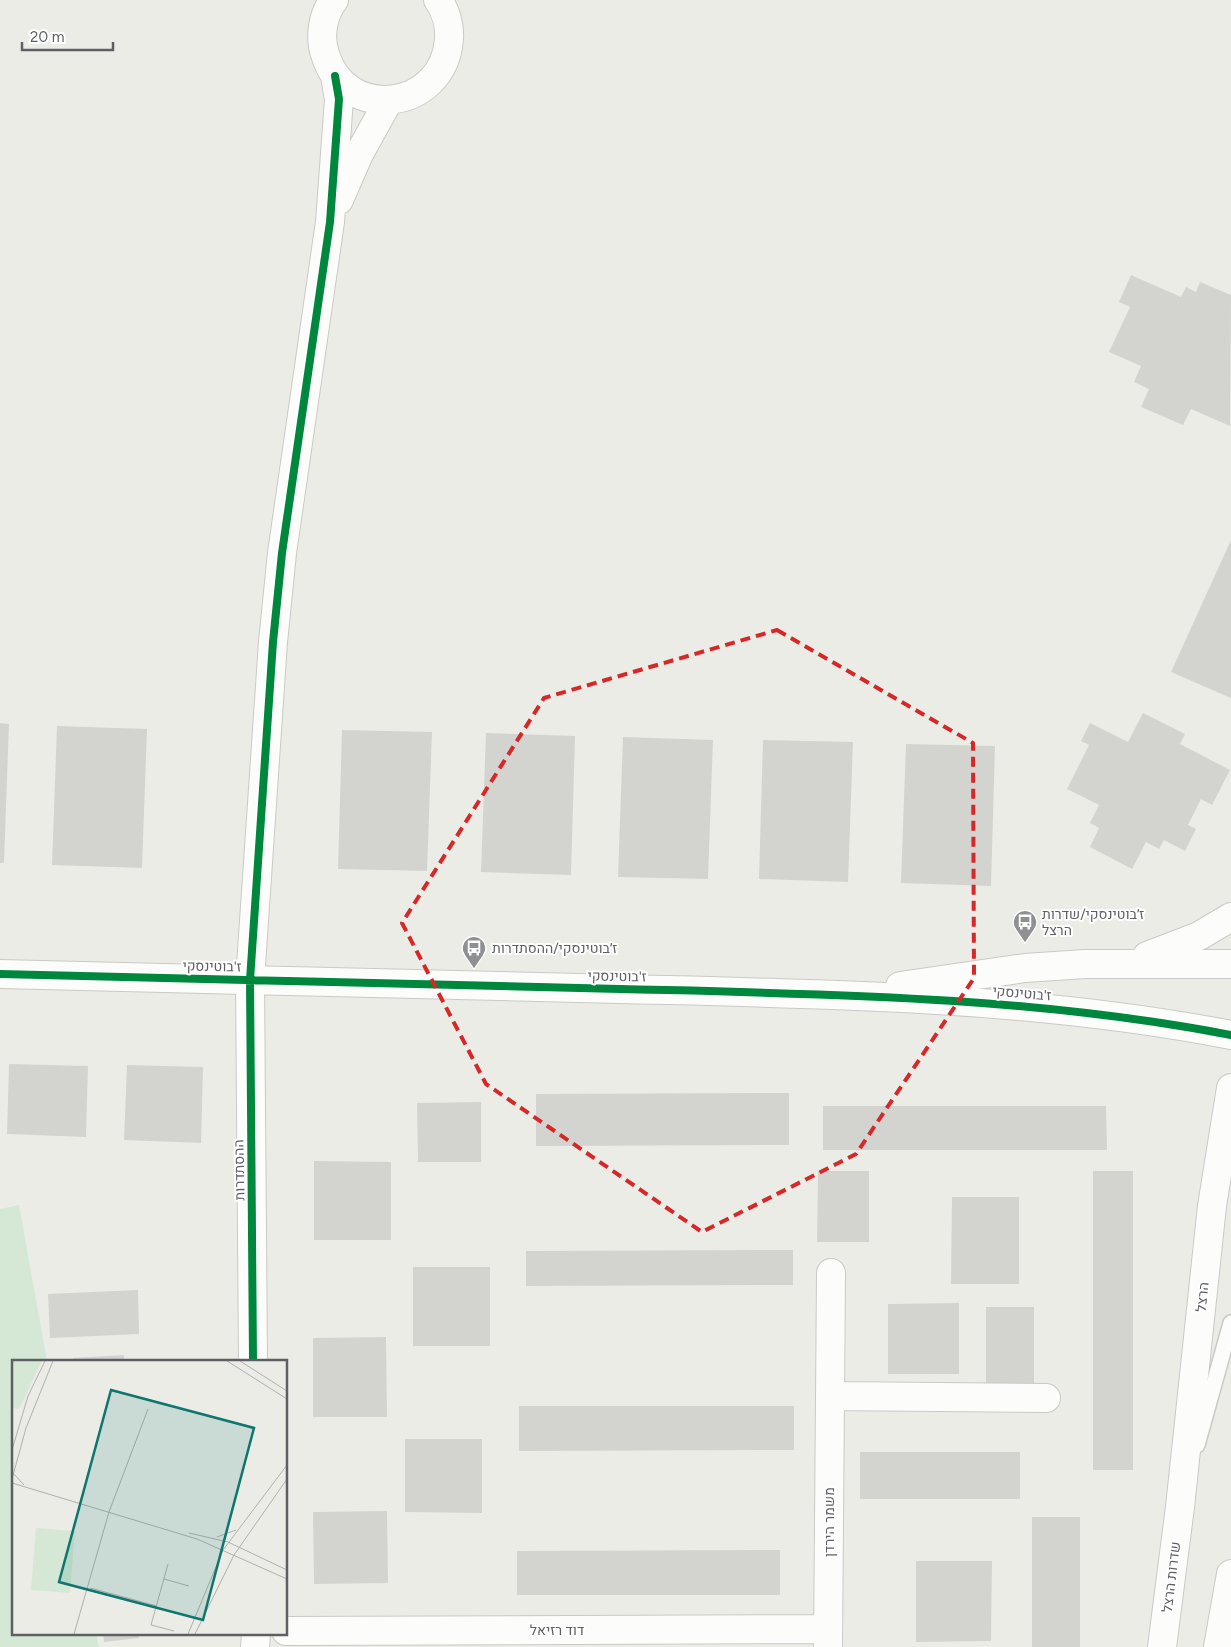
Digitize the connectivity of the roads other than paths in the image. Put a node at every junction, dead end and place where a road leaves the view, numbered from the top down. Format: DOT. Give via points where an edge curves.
graph roads {
  1 [pos="334,0"];
  2 [pos="438,0"];
  3 [pos="335,76"];
  4 [pos="390,100"];
  5 [pos="330,222"];
  6 [pos="1231,917"];
  7 [pos="1127,962"];
  8 [pos="1231,964"];
  9 [pos="0,974"];
  10 [pos="250,980"];
  11 [pos="816,993"];
  12 [pos="1231,1035"];
  13 [pos="1231,1088"];
  14 [pos="831,1273"];
  15 [pos="1231,1323"];
  16 [pos="253,1360"];
  17 [pos="830,1396"];
  18 [pos="1046,1398"];
  19 [pos="1180,1507"];
  20 [pos="1231,1574"];
  21 [pos="288,1631"];
  22 [pos="256,1634"];
  23 [pos="828,1638"];
  24 [pos="255,1647"];
  25 [pos="1162,1647"];
  26 [pos="1218,1647"];
  1 -- 3 [label="street" via="322,26 323,48"];
  2 -- 4 [label="street" via="449,32 448,50 442,66 420,91"];
  3 -- 4 [label="street" via="359,95"];
  3 -- 5 [label="street" via="339,99"];
  4 -- 5 [label="street" via="359,154"];
  5 -- 10 [label="street, ההסתדרות" via="282,553"];
  6 -- 7 [label="street" via="1199,936"];
  7 -- 8 [label="street, ז'בוטינסקי"];
  7 -- 11 [label="street, ז'בוטינסקי" via="1025,968 880,988"];
  9 -- 10 [label="street, ז'בוטינסקי"];
  10 -- 11 [label="street, ז'בוטינסקי"];
  10 -- 16 [label="street, ההסתדרות"];
  11 -- 12 [label="street, ז'בוטינסקי" via="1020,1005 1106,1014"];
  13 -- 19 [label="street, הרצל" via="1212,1206"];
  14 -- 17 [label="street, משמר הירדן"];
  15 -- 19 [label="lane"];
  17 -- 18 [label="street"];
  17 -- 23 [label="street, משמר הירדן"];
  19 -- 25 [label="street, שדרות הרצל"];
  20 -- 26 [label="street"];
  21 -- 23 [label="street, דוד רזיאל"];
  22 -- 24 [label="street"];
}
